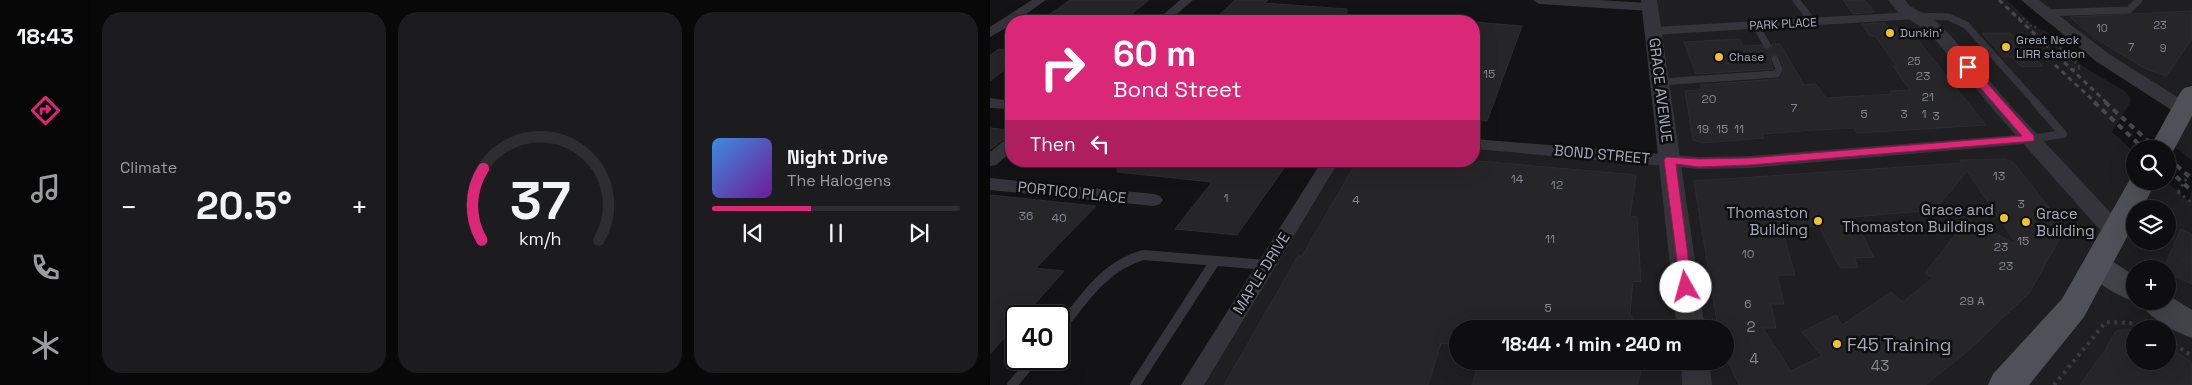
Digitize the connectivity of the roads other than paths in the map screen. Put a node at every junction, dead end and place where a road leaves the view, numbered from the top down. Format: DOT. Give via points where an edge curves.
graph roads {
  1 [pos="1040,0"];
  2 [pos="1187,0"];
  3 [pos="1539,0"];
  4 [pos="1796,0"];
  5 [pos="1896,0"];
  6 [pos="2029,0"];
  7 [pos="2139,0"];
  8 [pos="1649,4"];
  9 [pos="1017,15"];
  10 [pos="1169,15"];
  11 [pos="1913,16"];
  12 [pos="2041,20"];
  13 [pos="1813,22"];
  14 [pos="1005,23"];
  15 [pos="1756,26"];
  16 [pos="1654,31"];
  17 [pos="990,33"];
  18 [pos="1767,45"];
  19 [pos="1775,59"];
  20 [pos="1660,82"];
  21 [pos="990,104"];
  22 [pos="1005,105"];
  23 [pos="2190,108"];
  24 [pos="2030,139"];
  25 [pos="2168,140"];
  26 [pos="1480,144"];
  27 [pos="1005,149"];
  28 [pos="1670,160"];
  29 [pos="990,161"];
  30 [pos="1005,164"];
  31 [pos="1327,167"];
  32 [pos="990,172"];
  33 [pos="990,184"];
  34 [pos="2138,190"];
  35 [pos="1154,200"];
  36 [pos="2116,233"];
  37 [pos="1215,261"];
  38 [pos="1266,265"];
  39 [pos="2097,266"];
  40 [pos="2126,284"];
  41 [pos="2168,310"];
  42 [pos="1070,317"];
  43 [pos="1690,320"];
  44 [pos="2192,325"];
  45 [pos="1025,370"];
  46 [pos="1695,370"];
  47 [pos="1012,385"];
  48 [pos="1135,385"];
  49 [pos="1192,385"];
  50 [pos="1697,385"];
  51 [pos="2006,385"];
  1 -- 9 [label="street"];
  2 -- 10 [label="street"];
  3 -- 8 [label="street"];
  4 -- 13 [label="lane"];
  5 -- 11 [label="street"];
  6 -- 12 [label="street"];
  7 -- 12 [label="lane" via="2129,10"];
  8 -- 16 [label="street, GRACE AVENUE"];
  11 -- 13 [label="street, PARK PLACE"];
  11 -- 24 [label="street" via="1930,25 1944,39"];
  11 -- 24 [label="lane" via="1949,17 1966,25 2063,134"];
  12 -- 23 [label="street"];
  13 -- 15 [label="street, PARK PLACE"];
  14 -- 17 [label="street"];
  15 -- 16 [label="street, PARK PLACE"];
  15 -- 18 [label="lane"];
  16 -- 20 [label="street, GRACE AVENUE"];
  19 -- 20 [label="lane" via="1779,69 1777,74 1768,76"];
  20 -- 28 [label="street, GRACE AVENUE"];
  21 -- 22 [label="street"];
  23 -- 25 [label="main road"];
  24 -- 28 [label="street, BOND STREET" via="1750,162"];
  24 -- 36 [label="street"];
  26 -- 28 [label="street, BOND STREET"];
  27 -- 29 [label="street"];
  28 -- 43 [label="street, GRACE AVENUE"];
  30 -- 32 [label="street"];
  31 -- 38 [label="street, MAPLE DRIVE"];
  33 -- 35 [label="street, PORTICO PLACE"];
  34 -- 36 [label="main road"];
  36 -- 39 [label="main road"];
  37 -- 38 [label="lane"];
  37 -- 42 [label="lane" via="1143,255 1129,257 1112,268"];
  37 -- 48 [label="lane"];
  38 -- 49 [label="street, MAPLE DRIVE"];
  39 -- 40 [label="main road"];
  39 -- 51 [label="main road" via="2073,308"];
  41 -- 44 [label="main road"];
  45 -- 47 [label="lane"];
  46 -- 50 [label="street"];
}
